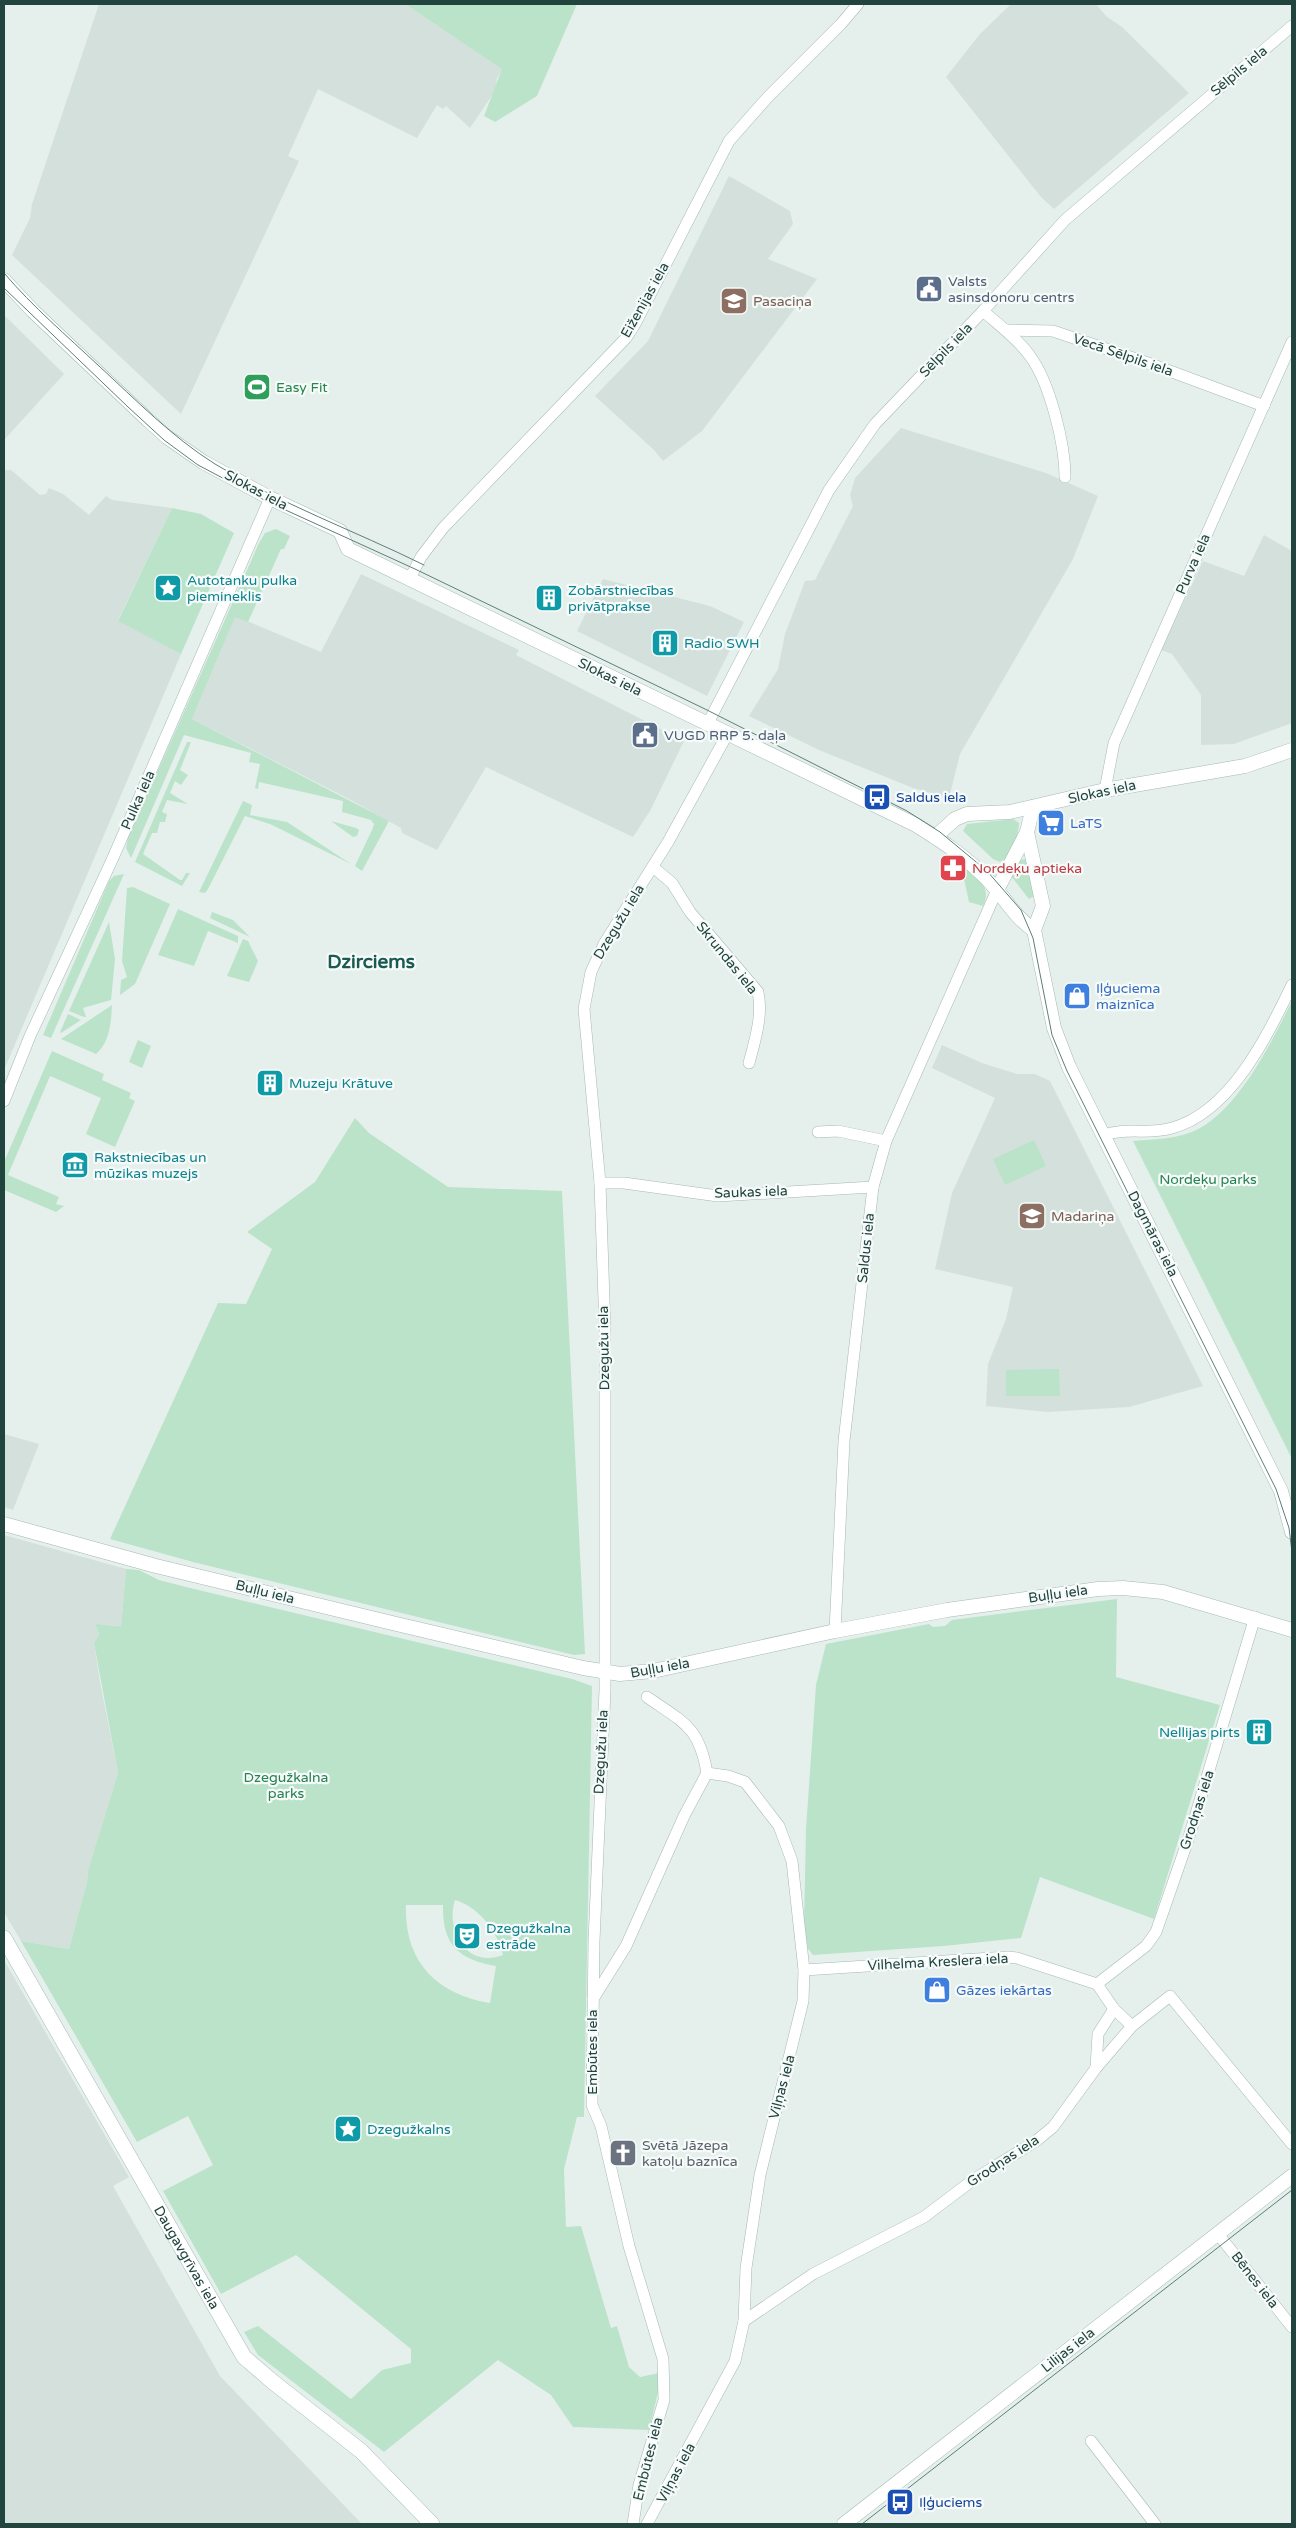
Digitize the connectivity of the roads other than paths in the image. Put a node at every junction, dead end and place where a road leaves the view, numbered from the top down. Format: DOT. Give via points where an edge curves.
graph roads {
  1 [pos="853,6"];
  2 [pos="1292,26"];
  3 [pos="4,280"];
  4 [pos="984,311"];
  5 [pos="1005,330"];
  6 [pos="1292,342"];
  7 [pos="1264,406"];
  8 [pos="1065,477"];
  9 [pos="270,498"];
  10 [pos="409,580"];
  11 [pos="708,723"];
  12 [pos="728,733"];
  13 [pos="1292,750"];
  14 [pos="1105,790"];
  15 [pos="1033,808"];
  16 [pos="1027,832"];
  17 [pos="935,837"];
  18 [pos="653,867"];
  19 [pos="997,890"];
  20 [pos="1034,930"];
  21 [pos="1292,985"];
  22 [pos="749,1063"];
  23 [pos="4,1101"];
  24 [pos="818,1132"];
  25 [pos="1104,1135"];
  26 [pos="886,1141"];
  27 [pos="600,1183"];
  28 [pos="873,1187"];
  29 [pos="4,1524"];
  30 [pos="1292,1532"];
  31 [pos="1255,1617"];
  32 [pos="1292,1630"];
  33 [pos="835,1631"];
  34 [pos="605,1672"];
  35 [pos="647,1697"];
  36 [pos="707,1773"];
  37 [pos="4,1938"];
  38 [pos="804,1970"];
  39 [pos="1097,1984"];
  40 [pos="592,2001"];
  41 [pos="1114,2009"];
  42 [pos="1132,2026"];
  43 [pos="1096,2068"];
  44 [pos="1292,2144"];
  45 [pos="1292,2176"];
  46 [pos="1218,2234"];
  47 [pos="744,2321"];
  48 [pos="1292,2327"];
  49 [pos="1091,2441"];
  50 [pos="432,2524"];
  51 [pos="633,2524"];
  52 [pos="647,2524"];
  53 [pos="844,2524"];
  54 [pos="1156,2524"];
  1 -- 10 [label="street, Eiženijas iela" via="729,141 631,331 443,528 421,557"];
  2 -- 4 [label="street, Sēlpils iela" via="1065,220"];
  3 -- 9 [label="street, Slokas iela" via="32,311 168,437 203,462"];
  4 -- 5 [label="street"];
  4 -- 11 [label="street, Sēlpils iela" via="876,424 850,458 829,490"];
  5 -- 7 [label="street, Vecā Sēlpils iela" via="1053,331"];
  5 -- 8 [label="street" via="1031,357 1045,388 1061,438"];
  6 -- 7 [label="street, Purva iela"];
  7 -- 14 [label="street, Purva iela" via="1114,743"];
  9 -- 10 [label="street, Slokas iela" via="340,531 348,549"];
  9 -- 23 [label="street, Pulka iela"];
  10 -- 11 [label="street, Slokas iela"];
  11 -- 12 [label="street, Slokas iela"];
  12 -- 17 [label="street, Slokas iela" via="904,818"];
  12 -- 18 [label="street, Dzegužu iela"];
  13 -- 14 [label="street, Slokas iela" via="1245,766"];
  14 -- 15 [label="street, Slokas iela"];
  15 -- 16 [label="street"];
  15 -- 17 [label="street, Slokas iela" via="967,814 955,819"];
  16 -- 19 [label="street"];
  16 -- 20 [label="street" via="1043,906"];
  17 -- 19 [label="street" via="968,860"];
  18 -- 22 [label="street, Skrundas iela" via="672,884 690,912 758,992 758,1028"];
  18 -- 27 [label="street, Dzegužu iela" via="604,944 586,990 584,1009"];
  19 -- 20 [label="street" via="1020,921"];
  19 -- 26 [label="street, Saldus iela"];
  20 -- 25 [label="street, Dagmāras iela" via="1058,1040"];
  21 -- 25 [label="street" via="1256,1052 1211,1107 1170,1129 1152,1132 1124,1130"];
  24 -- 26 [label="street" via="838,1131"];
  25 -- 30 [label="street, Dagmāras iela" via="1281,1491"];
  26 -- 28 [label="street, Saldus iela"];
  27 -- 28 [label="street, Saukas iela" via="624,1183 718,1196"];
  27 -- 34 [label="street, Dzegužu iela" via="605,1330"];
  28 -- 33 [label="street, Saldus iela" via="844,1441"];
  29 -- 34 [label="street, Buļļu iela" via="156,1566"];
  31 -- 32 [label="street, Buļļu iela"];
  31 -- 33 [label="street, Buļļu iela" via="1163,1592 1123,1588 947,1610"];
  31 -- 39 [label="street, Grodņas iela" via="1189,1837 1156,1932 1146,1946"];
  33 -- 34 [label="street, Buļļu iela" via="653,1671"];
  34 -- 40 [label="street, Dzegužu iela"];
  35 -- 36 [label="street" via="697,1737"];
  36 -- 38 [label="street, Viļņas iela" via="745,1782 779,1826 792,1861"];
  36 -- 40 [label="street, Embūtes iela" via="684,1816 626,1946"];
  37 -- 50 [label="main road, Daugavgrīvas iela" via="244,2357 361,2451"];
  38 -- 39 [label="street, Vilhelma Kreslera iela" via="1008,1957"];
  38 -- 47 [label="street, Viļņas iela" via="803,2001 797,2029 760,2175 746,2268"];
  39 -- 41 [label="street"];
  40 -- 51 [label="street, Embūtes iela" via="592,2105 598,2116 629,2246 663,2359 664,2400 639,2485"];
  41 -- 42 [label="street"];
  41 -- 43 [label="street" via="1098,2034"];
  42 -- 43 [label="street, Grodņas iela"];
  42 -- 44 [label="street, Grodņas iela" via="1170,1996"];
  43 -- 47 [label="street, Grodņas iela" via="1052,2127 1036,2142 973,2180 924,2217 813,2274"];
  45 -- 46 [label="street, Lilijas iela"];
  46 -- 48 [label="street, Bēnes iela"];
  46 -- 53 [label="street, Lilijas iela"];
  47 -- 52 [label="street, Viļņas iela" via="730,2369"];
  49 -- 54 [label="street"];
}
